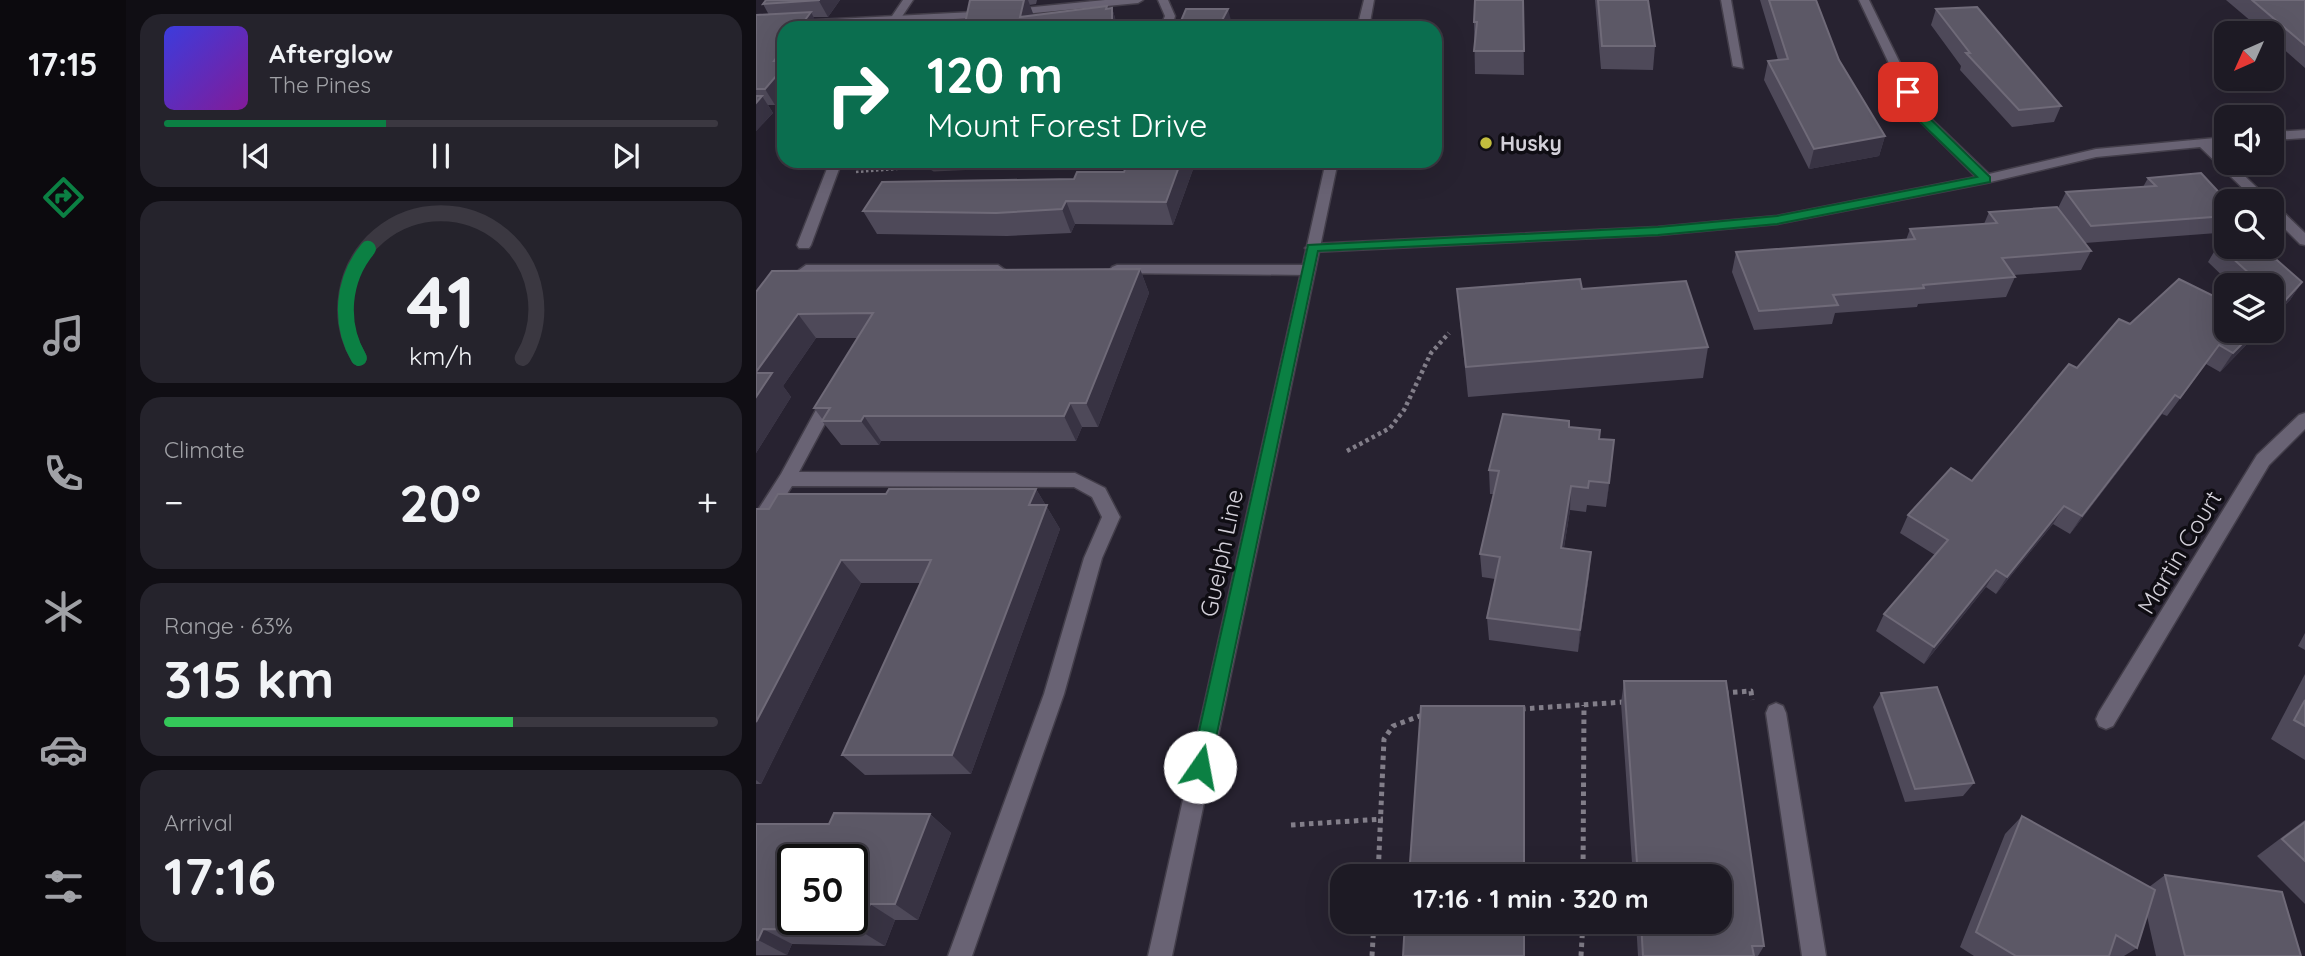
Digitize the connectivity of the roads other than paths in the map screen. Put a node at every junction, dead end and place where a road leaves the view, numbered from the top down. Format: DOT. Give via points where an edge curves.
graph roads {
  1 [pos="908,0"];
  2 [pos="1138,0"];
  3 [pos="1163,0"];
  4 [pos="1369,0"];
  5 [pos="1726,0"];
  6 [pos="1864,0"];
  7 [pos="893,21"];
  8 [pos="914,21"];
  9 [pos="1168,21"];
  10 [pos="1364,21"];
  11 [pos="756,26"];
  12 [pos="777,26"];
  13 [pos="1739,66"];
  14 [pos="2305,134"];
  15 [pos="2284,135"];
  16 [pos="2214,143"];
  17 [pos="2205,145"];
  18 [pos="833,168"];
  19 [pos="1330,168"];
  20 [pos="1986,179"];
  21 [pos="2251,189"];
  22 [pos="2284,221"];
  23 [pos="2305,241"];
  24 [pos="804,245"];
  25 [pos="1312,248"];
  26 [pos="806,270"];
  27 [pos="1015,270"];
  28 [pos="1098,270"];
  29 [pos="1308,270"];
  30 [pos="829,401"];
  31 [pos="2305,419"];
  32 [pos="787,479"];
  33 [pos="756,528"];
  34 [pos="1776,713"];
  35 [pos="2106,719"];
  36 [pos="960,956"];
  37 [pos="1160,956"];
  38 [pos="1814,956"];
  1 -- 7 [label="street"];
  2 -- 8 [label="street"];
  3 -- 9 [label="street"];
  4 -- 10 [label="street"];
  5 -- 13 [label="street"];
  6 -- 20 [label="street" via="1919,114"];
  11 -- 12 [label="street"];
  14 -- 15 [label="street"];
  16 -- 17 [label="street"];
  17 -- 20 [label="street" via="2096,153"];
  17 -- 21 [label="street"];
  18 -- 24 [label="street"];
  19 -- 25 [label="street, Guelph Line"];
  20 -- 25 [label="street" via="1777,220 1647,232"];
  22 -- 23 [label="street"];
  25 -- 29 [label="street, Guelph Line"];
  26 -- 27 [label="street"];
  28 -- 29 [label="street"];
  29 -- 37 [label="street, Guelph Line"];
  30 -- 32 [label="street"];
  31 -- 35 [label="street, Martin Court" via="2263,460"];
  32 -- 33 [label="street"];
  32 -- 36 [label="street" via="1075,480 1094,486 1105,498 1111,517 1093,558 1054,694"];
  34 -- 38 [label="street"];
}
